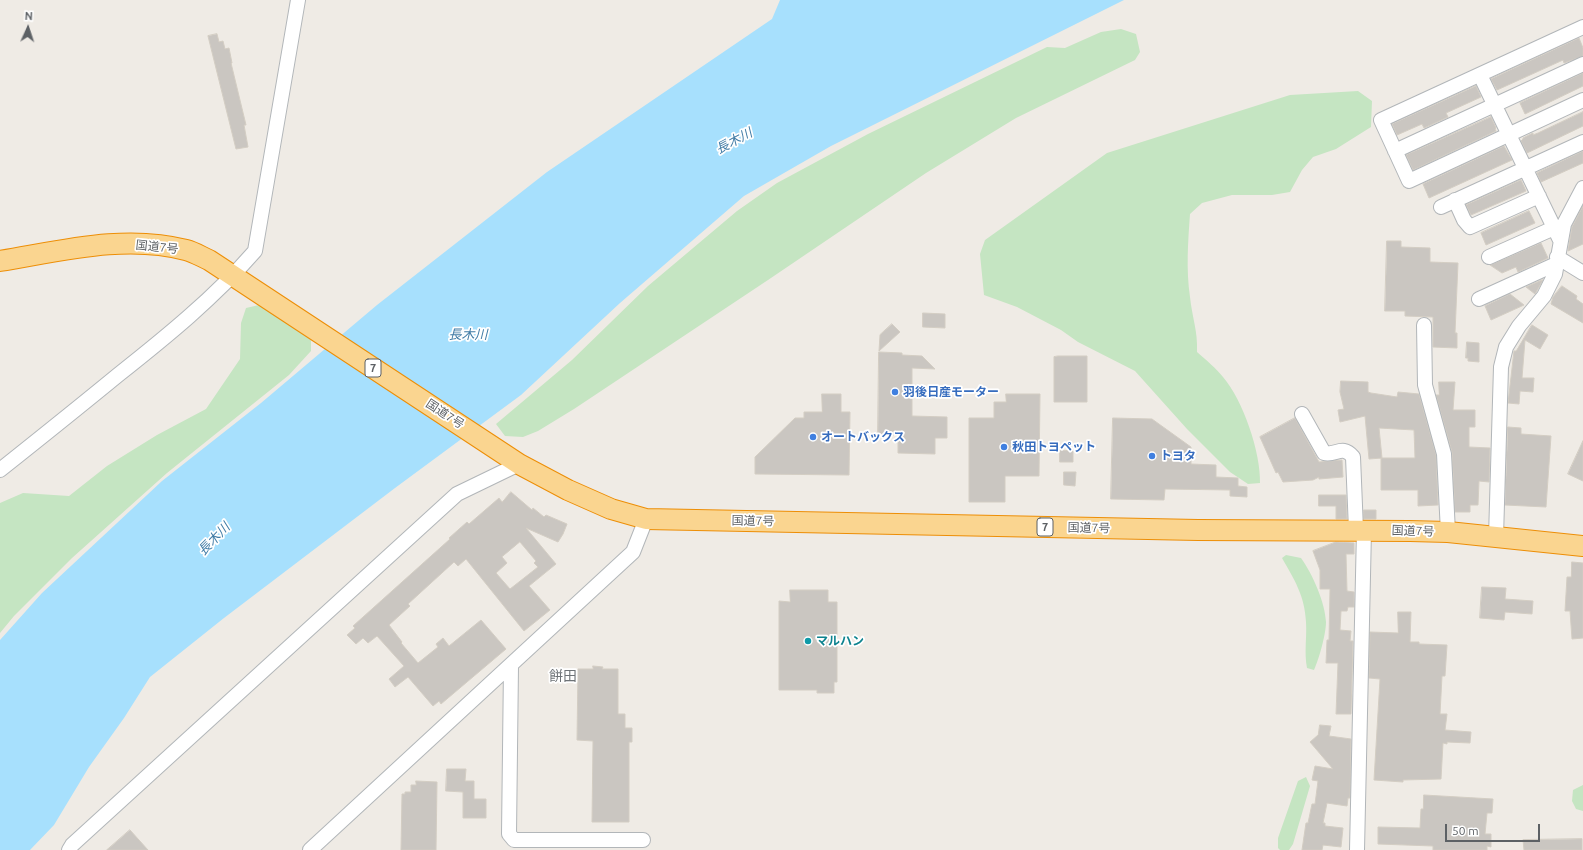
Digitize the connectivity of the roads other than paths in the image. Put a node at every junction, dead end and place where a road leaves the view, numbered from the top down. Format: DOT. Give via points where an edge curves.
graph roads {
  1 [pos="298,0"];
  2 [pos="1583,28"];
  3 [pos="1583,64"];
  4 [pos="1480,74"];
  5 [pos="1583,100"];
  6 [pos="1495,105"];
  7 [pos="1510,135"];
  8 [pos="1583,142"];
  9 [pos="1395,151"];
  10 [pos="1526,168"];
  11 [pos="1582,192"];
  12 [pos="1539,196"];
  13 [pos="1455,200"];
  14 [pos="1441,207"];
  15 [pos="1557,234"];
  16 [pos="1489,257"];
  17 [pos="0,261"];
  18 [pos="1557,261"];
  19 [pos="1583,273"];
  20 [pos="235,278"];
  21 [pos="1479,300"];
  22 [pos="1424,325"];
  23 [pos="1302,414"];
  24 [pos="513,459"];
  25 [pos="0,470"];
  26 [pos="646,519"];
  27 [pos="1360,530"];
  28 [pos="1448,532"];
  29 [pos="1496,537"];
  30 [pos="1583,546"];
  31 [pos="511,666"];
  32 [pos="643,840"];
  33 [pos="511,843"];
  34 [pos="69,850"];
  35 [pos="310,850"];
  36 [pos="1357,850"];
  1 -- 20 [label="street" via="254,251"];
  2 -- 4 [label="street"];
  3 -- 6 [label="street"];
  4 -- 6 [label="street"];
  4 -- 9 [label="street" via="1381,120"];
  5 -- 7 [label="street"];
  6 -- 7 [label="street"];
  6 -- 9 [label="street"];
  7 -- 9 [label="street" via="1409,181"];
  7 -- 10 [label="street"];
  8 -- 10 [label="street"];
  10 -- 12 [label="street"];
  10 -- 13 [label="street"];
  11 -- 15 [label="street"];
  12 -- 13 [label="street" via="1470,227"];
  12 -- 15 [label="street"];
  13 -- 14 [label="street"];
  15 -- 16 [label="street"];
  15 -- 18 [label="street"];
  17 -- 20 [label="highway, 国道7号 / 7" via="87,246 164,245 209,260"];
  18 -- 19 [label="street"];
  18 -- 21 [label="street"];
  18 -- 29 [label="street" via="1555,274 1544,296 1519,326 1506,347 1501,367"];
  20 -- 24 [label="highway, 国道7号 / 7"];
  20 -- 25 [label="street" via="155,346"];
  22 -- 28 [label="street" via="1425,385 1444,454"];
  23 -- 27 [label="street" via="1324,453 1343,450 1348,451 1353,457"];
  24 -- 26 [label="highway, 国道7号 / 7" via="575,493 611,509"];
  24 -- 34 [label="street" via="457,494"];
  26 -- 27 [label="highway, 国道7号 / 7" via="1190,530"];
  26 -- 31 [label="street" via="633,552"];
  27 -- 28 [label="highway, 国道7号 / 7"];
  27 -- 36 [label="street"];
  28 -- 29 [label="highway, 国道7号 / 7"];
  29 -- 30 [label="highway, 国道7号 / 7"];
  31 -- 33 [label="street"];
  31 -- 35 [label="street"];
  32 -- 33 [label="street" via="514,840"];
}
